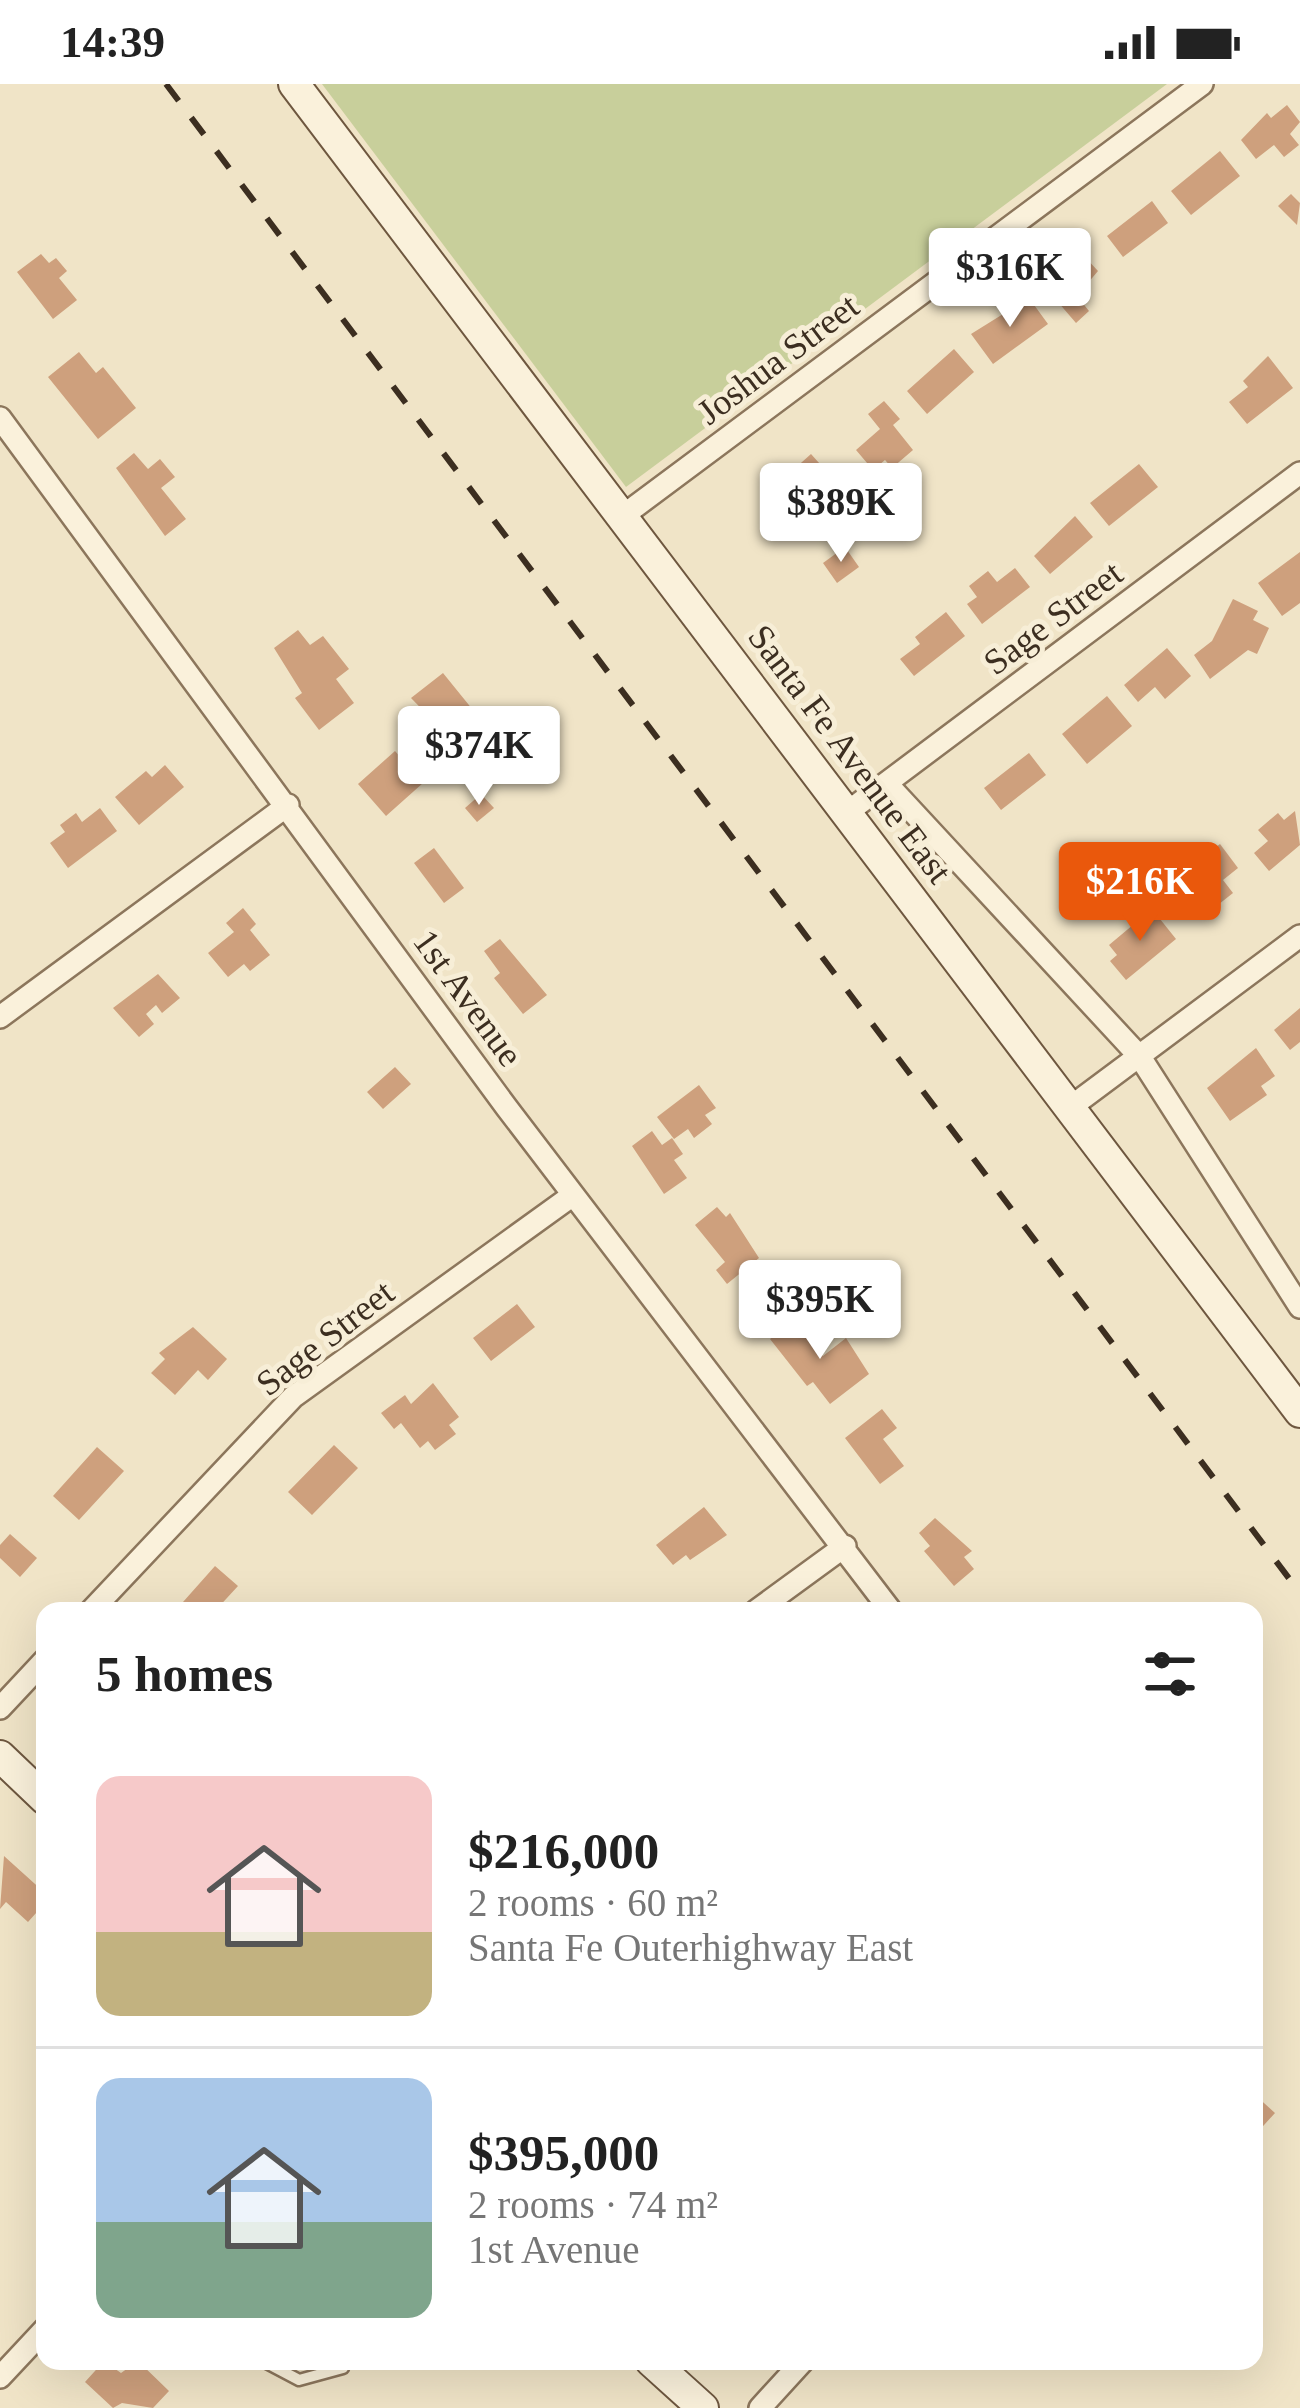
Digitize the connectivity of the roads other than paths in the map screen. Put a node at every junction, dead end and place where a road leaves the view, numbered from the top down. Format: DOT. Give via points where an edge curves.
graph roads {
  1 [pos="294,84"];
  2 [pos="1202,84"];
  3 [pos="0,418"];
  4 [pos="1300,472"];
  5 [pos="624,515"];
  6 [pos="888,785"];
  7 [pos="288,805"];
  8 [pos="845,814"];
  9 [pos="1300,936"];
  10 [pos="0,1017"];
  11 [pos="1140,1057"];
  12 [pos="1067,1109"];
  13 [pos="573,1196"];
  14 [pos="1300,1307"];
  15 [pos="1297,1402"];
  16 [pos="845,1546"];
  17 [pos="100,1602"];
  18 [pos="768,1602"];
  19 [pos="885,1602"];
  20 [pos="36,1670"];
  21 [pos="0,1708"];
  22 [pos="0,1756"];
  23 [pos="36,1790"];
  24 [pos="36,2339"];
  25 [pos="279,2370"];
  26 [pos="336,2370"];
  27 [pos="661,2370"];
  28 [pos="795,2370"];
  29 [pos="0,2377"];
  30 [pos="703,2408"];
  31 [pos="760,2408"];
  1 -- 5 [label="street, Santa Fe Avenue East"];
  2 -- 5 [label="street, Joshua Street"];
  3 -- 7 [label="street, 1st Avenue"];
  4 -- 6 [label="street, Sage Street"];
  5 -- 8 [label="street, Santa Fe Avenue East"];
  6 -- 8 [label="street, Sage Street"];
  6 -- 11 [label="street"];
  7 -- 10 [label="street"];
  7 -- 13 [label="street, 1st Avenue"];
  8 -- 12 [label="street, Santa Fe Avenue East"];
  9 -- 11 [label="street"];
  11 -- 12 [label="street"];
  11 -- 14 [label="street"];
  12 -- 15 [label="street, Santa Fe Avenue East"];
  13 -- 16 [label="street, 1st Avenue"];
  13 -- 17 [label="street, Sage Street" via="293,1396"];
  16 -- 18 [label="street"];
  16 -- 19 [label="street, 1st Avenue"];
  20 -- 21 [label="street"];
  22 -- 23 [label="street"];
  24 -- 29 [label="street"];
  25 -- 26 [label="lane" via="298,2380"];
  27 -- 30 [label="street"];
  28 -- 31 [label="street"];
}
